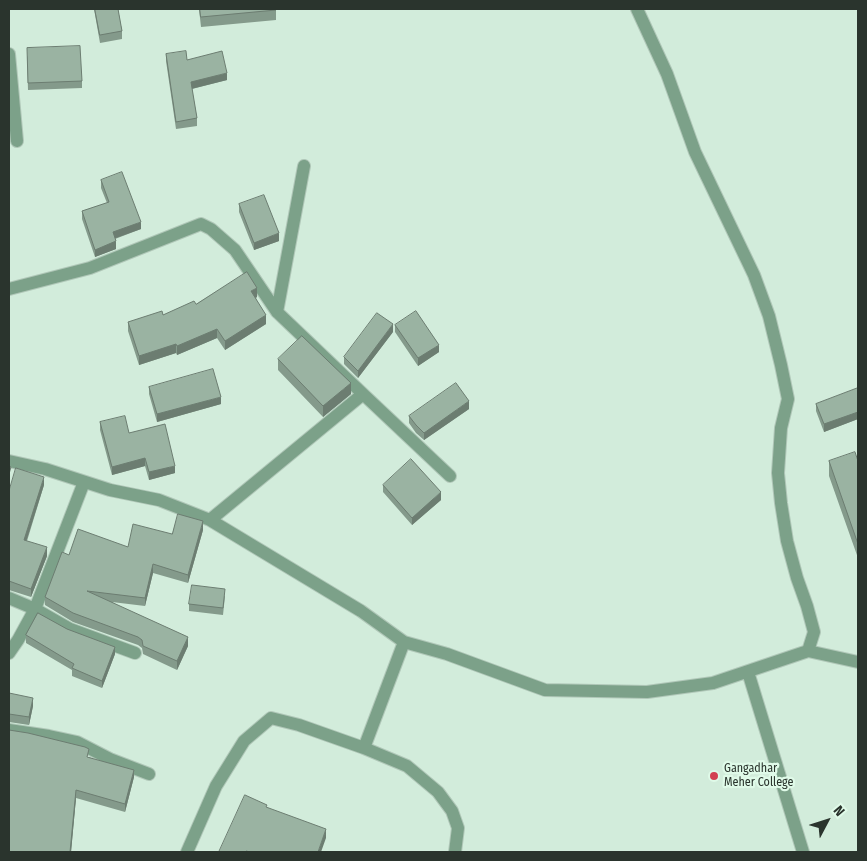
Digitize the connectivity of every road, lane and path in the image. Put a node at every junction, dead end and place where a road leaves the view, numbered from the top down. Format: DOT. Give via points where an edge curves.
graph roads {
  1 [pos="637,9"];
  2 [pos="9,54"];
  3 [pos="17,141"];
  4 [pos="304,166"];
  5 [pos="9,289"];
  6 [pos="277,312"];
  7 [pos="363,394"];
  8 [pos="9,461"];
  9 [pos="450,476"];
  10 [pos="84,482"];
  11 [pos="210,520"];
  12 [pos="9,598"];
  13 [pos="35,609"];
  14 [pos="404,642"];
  15 [pos="808,651"];
  16 [pos="9,653"];
  17 [pos="136,653"];
  18 [pos="858,662"];
  19 [pos="748,672"];
  20 [pos="9,730"];
  21 [pos="364,748"];
  22 [pos="149,774"];
  23 [pos="187,852"];
  24 [pos="455,852"];
  25 [pos="804,852"];
  1 -- 15 [label="street" via="667,74 695,152 754,275 769,316 788,399 781,428 778,473 781,503 788,541 814,632"];
  2 -- 3 [label="street"];
  4 -- 6 [label="street"];
  5 -- 6 [label="street" via="90,268 201,224 211,228 235,250"];
  6 -- 7 [label="street"];
  7 -- 9 [label="street"];
  7 -- 11 [label="street"];
  8 -- 10 [label="street"];
  10 -- 11 [label="street" via="159,500"];
  10 -- 13 [label="street"];
  11 -- 14 [label="street" via="361,611"];
  12 -- 13 [label="street"];
  13 -- 16 [label="street"];
  13 -- 17 [label="street" via="70,629"];
  14 -- 19 [label="street" via="545,690 647,692 713,683"];
  14 -- 21 [label="street"];
  15 -- 18 [label="street"];
  15 -- 19 [label="street"];
  19 -- 25 [label="street"];
  20 -- 22 [label="street" via="77,742"];
  21 -- 23 [label="street" via="271,718 244,742 216,786"];
  21 -- 24 [label="street" via="407,766 438,792 452,811 458,828"];
}
